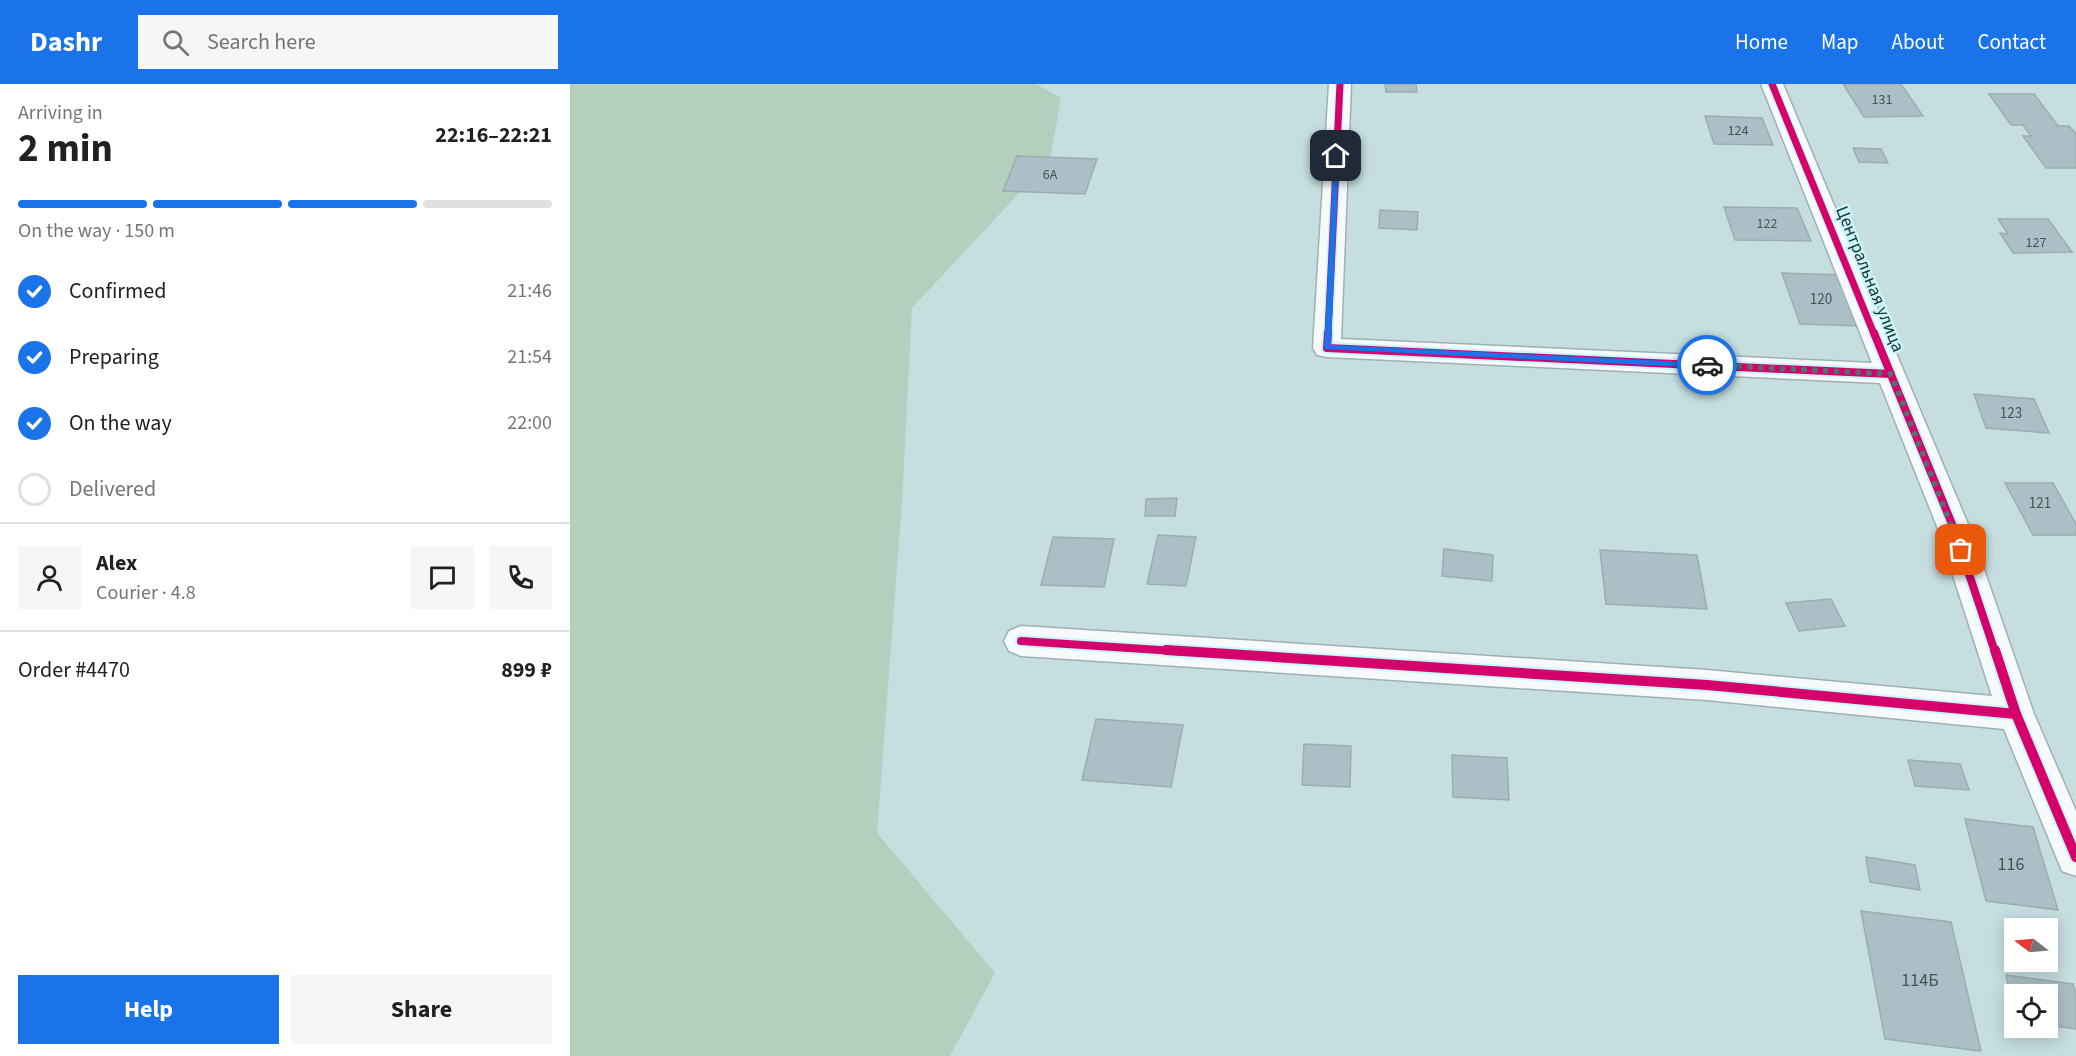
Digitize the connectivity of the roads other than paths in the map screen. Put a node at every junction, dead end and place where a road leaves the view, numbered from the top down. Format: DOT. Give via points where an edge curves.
graph roads {
  1 [pos="1340,84"];
  2 [pos="1772,84"];
  3 [pos="1891,374"];
  4 [pos="1021,640"];
  5 [pos="2016,714"];
  6 [pos="2076,857"];
  1 -- 3 [label="street" via="1327,348"];
  2 -- 3 [label="street, Центральная улица"];
  3 -- 5 [label="street, Центральная улица" via="1954,529"];
  4 -- 5 [label="street" via="1695,684"];
  5 -- 6 [label="street, Центральная улица"];
}
